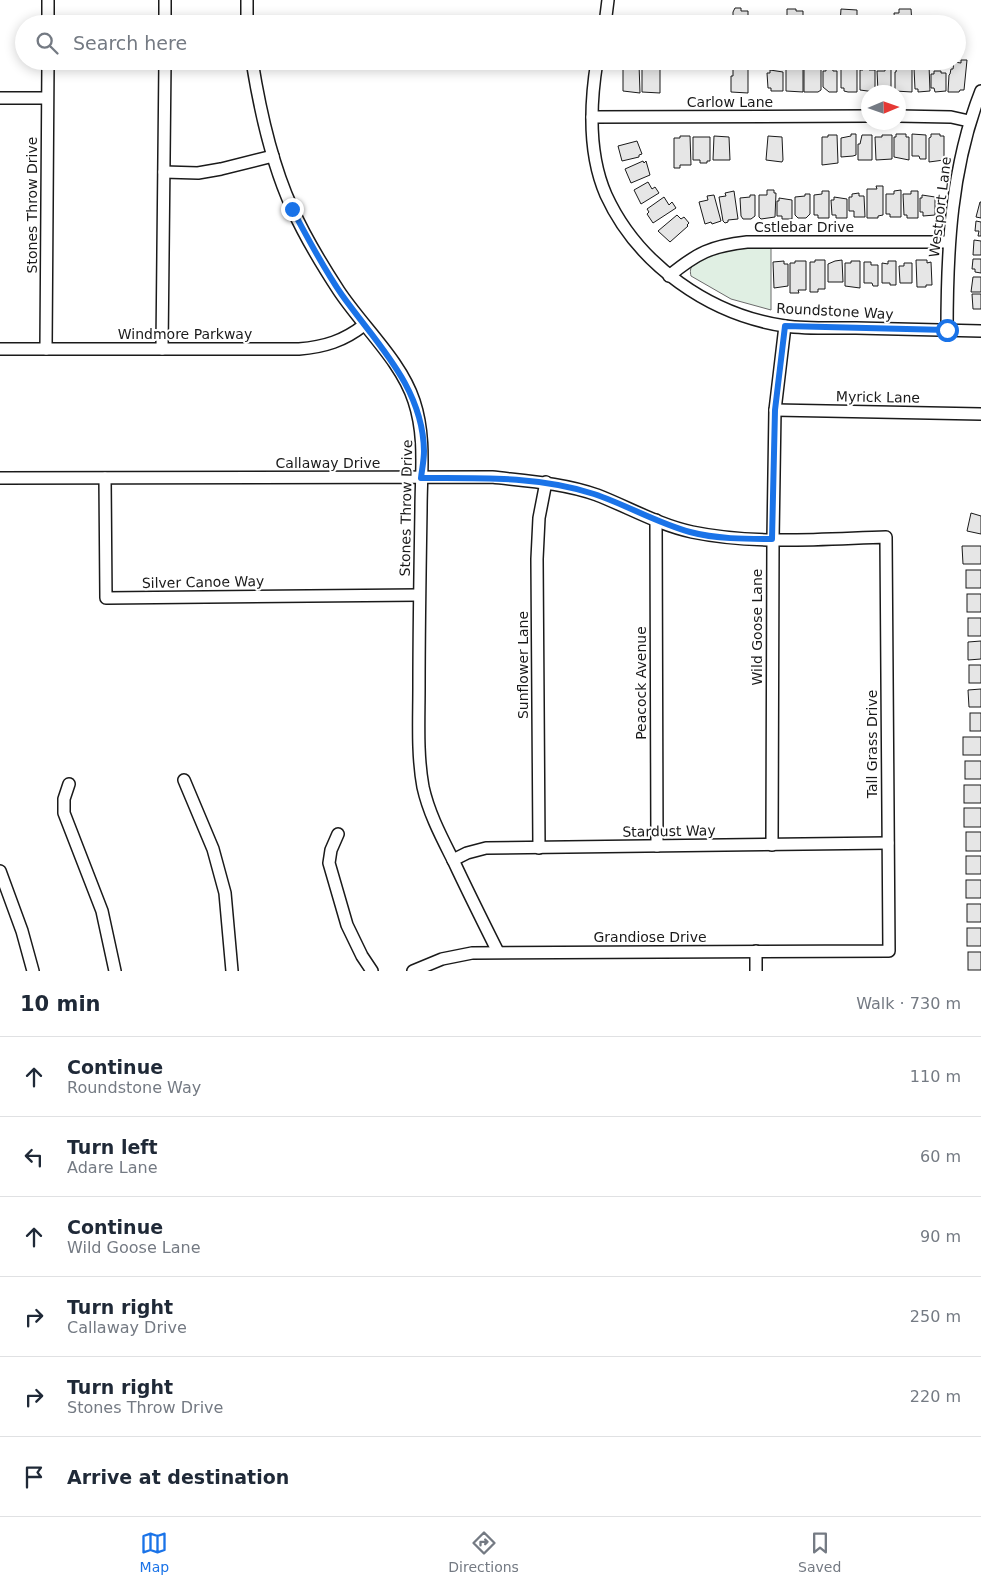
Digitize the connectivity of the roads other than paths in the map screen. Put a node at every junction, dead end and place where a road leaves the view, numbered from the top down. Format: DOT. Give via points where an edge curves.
graph roads {
  1 [pos="48,0"];
  2 [pos="165,0"];
  3 [pos="247,0"];
  4 [pos="608,0"];
  5 [pos="48,15"];
  6 [pos="165,15"];
  7 [pos="247,15"];
  8 [pos="606,15"];
  9 [pos="48,70"];
  10 [pos="164,70"];
  11 [pos="254,70"];
  12 [pos="595,70"];
  13 [pos="981,91"];
  14 [pos="0,98"];
  15 [pos="48,98"];
  16 [pos="861,116"];
  17 [pos="906,116"];
  18 [pos="592,117"];
  19 [pos="969,121"];
  20 [pos="273,156"];
  21 [pos="164,172"];
  22 [pos="948,242"];
  23 [pos="669,276"];
  24 [pos="364,325"];
  25 [pos="785,326"];
  26 [pos="947,330"];
  27 [pos="981,331"];
  28 [pos="0,349"];
  29 [pos="46,349"];
  30 [pos="162,349"];
  31 [pos="775,410"];
  32 [pos="981,414"];
  33 [pos="0,478"];
  34 [pos="105,478"];
  35 [pos="421,478"];
  36 [pos="546,482"];
  37 [pos="656,520"];
  38 [pos="886,538"];
  39 [pos="772,539"];
  40 [pos="420,594"];
  41 [pos="184,780"];
  42 [pos="69,784"];
  43 [pos="338,834"];
  44 [pos="888,843"];
  45 [pos="772,845"];
  46 [pos="657,846"];
  47 [pos="539,848"];
  48 [pos="453,860"];
  49 [pos="0,871"];
  50 [pos="756,951"];
  51 [pos="889,951"];
  52 [pos="498,952"];
  53 [pos="33,971"];
  54 [pos="115,971"];
  55 [pos="232,971"];
  56 [pos="372,971"];
  57 [pos="414,971"];
  58 [pos="756,971"];
  1 -- 5 [label="street"];
  2 -- 6 [label="street"];
  3 -- 7 [label="street"];
  4 -- 8 [label="street"];
  9 -- 15 [label="street, Stones Throw Drive"];
  10 -- 21 [label="street"];
  11 -- 20 [label="street, Stones Throw Drive"];
  12 -- 18 [label="street, Roundstone Way"];
  13 -- 19 [label="street, Westport Lane"];
  14 -- 15 [label="street"];
  15 -- 29 [label="street, Stones Throw Drive"];
  16 -- 18 [label="street, Carlow Lane"];
  17 -- 19 [label="street" via="951,117"];
  18 -- 23 [label="street, Roundstone Way" via="597,165 606,194 622,224"];
  19 -- 22 [label="street, Westport Lane"];
  20 -- 21 [label="street" via="221,169"];
  20 -- 24 [label="street, Stones Throw Drive" via="292,209 317,256"];
  21 -- 30 [label="street"];
  22 -- 23 [label="street, Cstlebar Drive" via="747,242 722,245 702,252"];
  22 -- 26 [label="street, Westport Lane"];
  23 -- 25 [label="street, Roundstone Way" via="711,304"];
  24 -- 30 [label="street, Windmore Parkway" via="337,342 317,348"];
  24 -- 35 [label="street, Stones Throw Drive" via="395,364 414,400 424,450"];
  25 -- 26 [label="street, Roundstone Way"];
  25 -- 31 [label="street, Wild Goose Lane"];
  26 -- 27 [label="street, Roundstone Way"];
  28 -- 29 [label="street, Windmore Parkway"];
  29 -- 30 [label="street, Windmore Parkway"];
  31 -- 32 [label="street, Myrick Lane"];
  31 -- 39 [label="street, Wild Goose Lane"];
  33 -- 34 [label="street, Callaway Drive"];
  34 -- 35 [label="street, Callaway Drive"];
  34 -- 40 [label="street, Silver Canoe Way" via="106,598"];
  35 -- 36 [label="street, Callaway Drive"];
  35 -- 40 [label="street, Stones Throw Drive"];
  36 -- 37 [label="street, Callaway Drive" via="595,494"];
  36 -- 47 [label="street, Sunflower Lane" via="539,518 537,559"];
  37 -- 39 [label="street, Callaway Drive" via="690,532 728,538"];
  37 -- 46 [label="street, Peacock Avenue"];
  38 -- 39 [label="street, Callaway Drive"];
  38 -- 44 [label="street, Tall Grass Drive"];
  39 -- 45 [label="street, Wild Goose Lane"];
  40 -- 48 [label="street, Stones Throw Drive" via="419,756 432,818"];
  41 -- 55 [label="street" via="213,850 225,893"];
  42 -- 54 [label="street" via="64,814 102,911"];
  43 -- 56 [label="street" via="329,863 347,924"];
  44 -- 45 [label="street, Stardust Way"];
  44 -- 51 [label="street, Tall Grass Drive"];
  45 -- 46 [label="street, Stardust Way"];
  46 -- 47 [label="street, Stardust Way"];
  47 -- 48 [label="street, Stardust Way" via="486,848"];
  48 -- 52 [label="street, Stones Throw Drive"];
  49 -- 53 [label="street"];
  50 -- 51 [label="street, Grandiose Drive"];
  50 -- 52 [label="street, Grandiose Drive"];
  50 -- 58 [label="street"];
  52 -- 57 [label="street, Grandiose Drive" via="457,956"];
}
